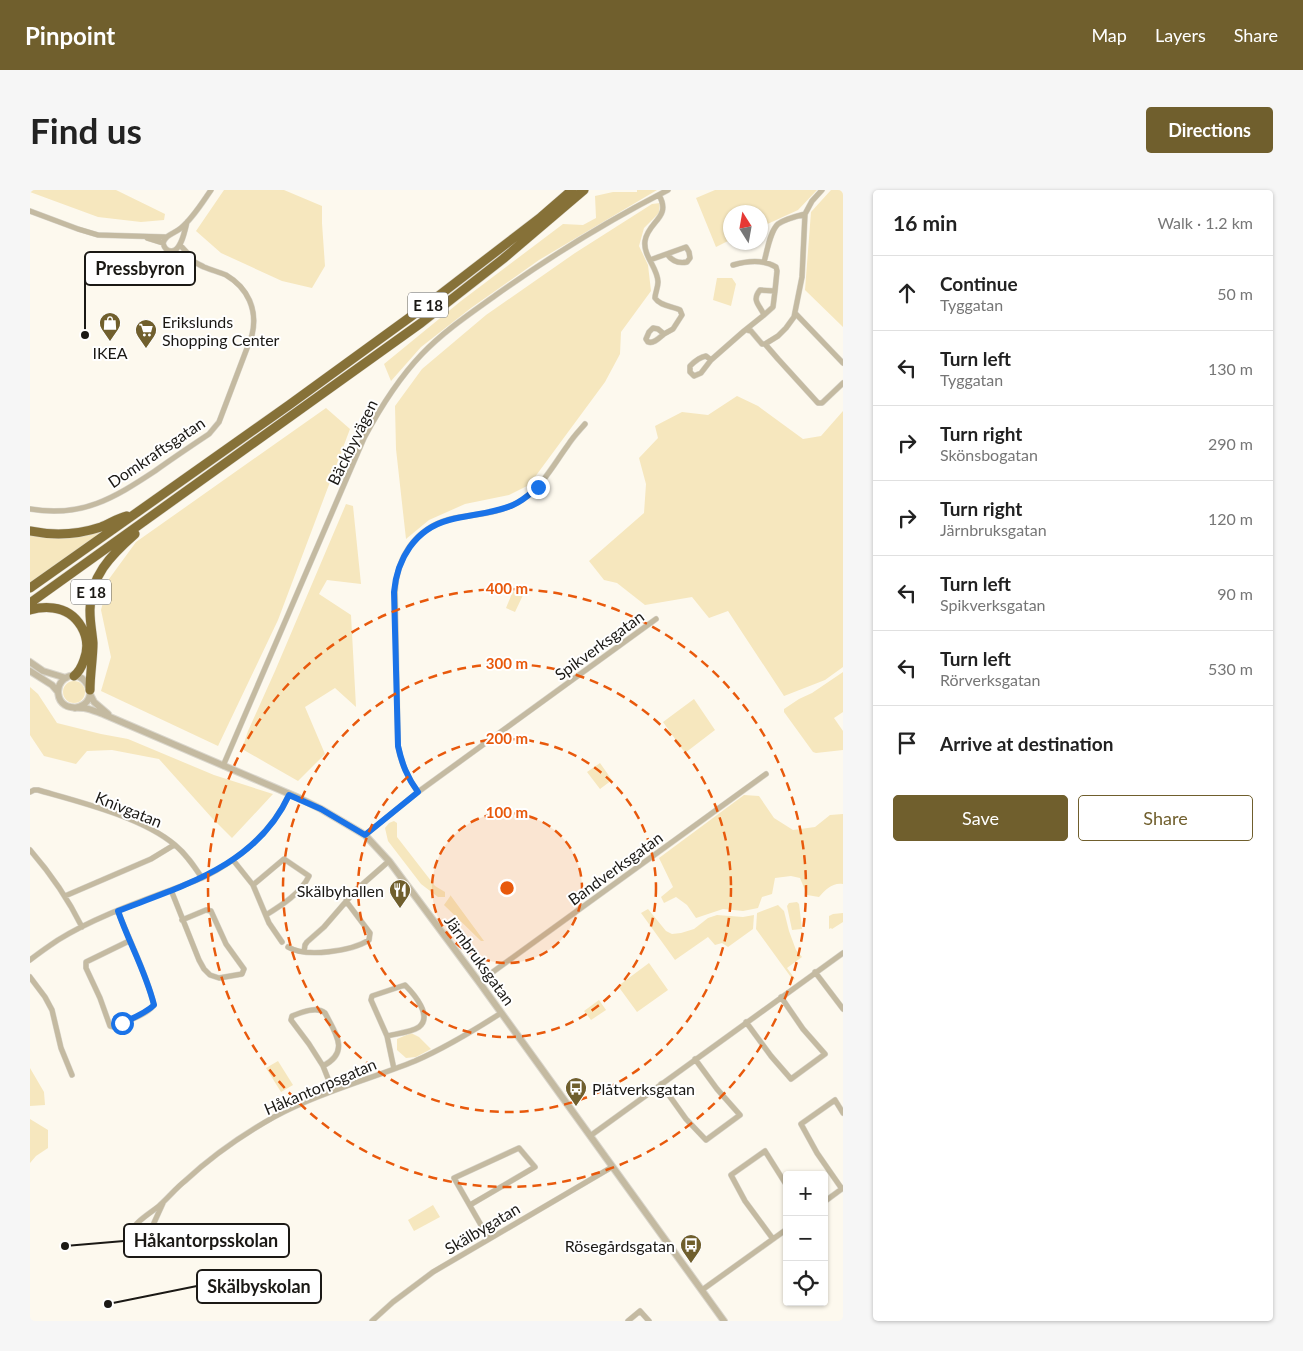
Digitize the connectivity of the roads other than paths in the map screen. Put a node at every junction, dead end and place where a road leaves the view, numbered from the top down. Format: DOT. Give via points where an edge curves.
graph roads {
  1 [pos="211,190"];
  2 [pos="572,190"];
  3 [pos="584,190"];
  4 [pos="668,190"];
  5 [pos="822,190"];
  6 [pos="658,195"];
  7 [pos="30,211"];
  8 [pos="805,214"];
  9 [pos="187,222"];
  10 [pos="172,234"];
  11 [pos="141,237"];
  12 [pos="166,237"];
  13 [pos="163,242"];
  14 [pos="180,244"];
  15 [pos="173,251"];
  16 [pos="667,254"];
  17 [pos="650,260"];
  18 [pos="195,261"];
  19 [pos="764,262"];
  20 [pos="733,265"];
  21 [pos="775,291"];
  22 [pos="795,313"];
  23 [pos="764,316"];
  24 [pos="747,330"];
  25 [pos="664,334"];
  26 [pos="765,344"];
  27 [pos="711,360"];
  28 [pos="843,363"];
  29 [pos="843,383"];
  30 [pos="585,424"];
  31 [pos="30,509"];
  32 [pos="134,515"];
  33 [pos="151,517"];
  34 [pos="30,531"];
  35 [pos="30,588"];
  36 [pos="30,603"];
  37 [pos="30,610"];
  38 [pos="656,619"];
  39 [pos="30,662"];
  40 [pos="30,671"];
  41 [pos="70,677"];
  42 [pos="58,692"];
  43 [pos="90,692"];
  44 [pos="75,708"];
  45 [pos="124,724"];
  46 [pos="224,766"];
  47 [pos="766,774"];
  48 [pos="30,792"];
  49 [pos="418,792"];
  50 [pos="289,795"];
  51 [pos="365,835"];
  52 [pos="174,845"];
  53 [pos="30,850"];
  54 [pos="234,860"];
  55 [pos="389,860"];
  56 [pos="202,878"];
  57 [pos="253,886"];
  58 [pos="171,890"];
  59 [pos="65,896"];
  60 [pos="346,901"];
  61 [pos="118,911"];
  62 [pos="266,915"];
  63 [pos="182,920"];
  64 [pos="82,927"];
  65 [pos="130,941"];
  66 [pos="282,942"];
  67 [pos="288,947"];
  68 [pos="304,952"];
  69 [pos="843,953"];
  70 [pos="30,960"];
  71 [pos="815,972"];
  72 [pos="30,977"];
  73 [pos="479,982"];
  74 [pos="780,997"];
  75 [pos="843,1009"];
  76 [pos="501,1013"];
  77 [pos="746,1022"];
  78 [pos="387,1036"];
  79 [pos="695,1059"];
  80 [pos="322,1066"];
  81 [pos="394,1069"];
  82 [pos="72,1075"];
  83 [pos="661,1084"];
  84 [pos="333,1091"];
  85 [pos="843,1113"];
  86 [pos="590,1136"];
  87 [pos="612,1167"];
  88 [pos="783,1179"];
  89 [pos="843,1189"];
  90 [pos="828,1199"];
  91 [pos="162,1203"];
  92 [pos="470,1205"];
  93 [pos="783,1232"];
  94 [pos="489,1239"];
  95 [pos="773,1239"];
  96 [pos="702,1290"];
  97 [pos="372,1321"];
  98 [pos="628,1321"];
  99 [pos="649,1321"];
  100 [pos="724,1321"];
  1 -- 9 [label="street"];
  2 -- 32 [label="highway, E 18" via="424,307"];
  3 -- 33 [label="highway, E 18" via="421,324"];
  4 -- 6 [label="street, Bäckbyvägen"];
  5 -- 8 [label="street"];
  6 -- 17 [label="street" via="662,214 649,230 645,242"];
  6 -- 46 [label="street, Bäckbyvägen" via="586,236 471,313 437,340 392,390 364,438"];
  7 -- 11 [label="street" via="93,234"];
  8 -- 19 [label="street" via="777,225"];
  8 -- 22 [label="street" via="802,277"];
  9 -- 10 [label="street"];
  9 -- 14 [label="street"];
  10 -- 12 [label="street"];
  10 -- 14 [label="street" via="178,237"];
  11 -- 12 [label="street"];
  11 -- 13 [label="street"];
  12 -- 13 [label="street"];
  13 -- 15 [label="street" via="166,249"];
  14 -- 15 [label="street"];
  14 -- 18 [label="street, Domkraftsgatan"];
  15 -- 18 [label="street, Domkraftsgatan"];
  16 -- 17 [label="street"];
  17 -- 25 [label="street" via="658,279 657,301 678,309 682,315 673,329"];
  18 -- 31 [label="street, Domkraftsgatan" via="238,284 250,302 254,319 252,335 215,427 153,472 107,500 70,510"];
  19 -- 20 [label="street"];
  19 -- 21 [label="street" via="776,267"];
  21 -- 23 [label="street" via="773,307"];
  21 -- 23 [label="street" via="763,289 758,292 757,304"];
  22 -- 26 [label="street" via="786,328"];
  22 -- 28 [label="street"];
  23 -- 24 [label="street"];
  24 -- 26 [label="street"];
  24 -- 27 [label="street"];
  26 -- 29 [label="street" via="818,403"];
  30 -- 49 [label="street" via="541,483 524,499 502,509 448,520 430,528 414,541 404,555 394,592 398,746 403,767"];
  32 -- 34 [label="highway, E 18" via="74,533"];
  32 -- 35 [label="highway, E 18"];
  33 -- 36 [label="highway, E 18"];
  33 -- 43 [label="highway, E 18" via="148,524 108,560 94,585 90,606 93,643"];
  37 -- 41 [label="highway, E 18" via="60,609 73,616 82,627 86,654 81,668"];
  38 -- 49 [label="street, Spikverksgatan"];
  39 -- 41 [label="street" via="43,671"];
  40 -- 42 [label="street"];
  41 -- 42 [label="street" via="60,683"];
  41 -- 43 [label="street" via="86,680"];
  42 -- 44 [label="street" via="61,702"];
  43 -- 44 [label="street" via="85,704"];
  43 -- 45 [label="street, Järnbruksgatan" via="94,702"];
  44 -- 45 [label="street, Järnbruksgatan" via="88,709"];
  45 -- 46 [label="street, Järnbruksgatan"];
  46 -- 50 [label="street, Järnbruksgatan"];
  47 -- 73 [label="street, Bandverksgatan"];
  48 -- 52 [label="street, Knivgatan" via="38,790 104,810 140,824"];
  49 -- 51 [label="street, Spikverksgatan"];
  50 -- 51 [label="street, Järnbruksgatan" via="321,809"];
  50 -- 54 [label="street" via="265,831"];
  51 -- 55 [label="street, Järnbruksgatan"];
  52 -- 56 [label="street, Knivgatan"];
  52 -- 59 [label="street" via="151,859"];
  53 -- 59 [label="street"];
  54 -- 56 [label="street"];
  54 -- 57 [label="street"];
  55 -- 60 [label="street"];
  55 -- 73 [label="street, Järnbruksgatan"];
  56 -- 58 [label="street"];
  57 -- 62 [label="street"];
  57 -- 62 [label="street" via="284,859 309,876 302,887"];
  58 -- 61 [label="street"];
  58 -- 63 [label="street"];
  59 -- 64 [label="street"];
  60 -- 68 [label="street" via="305,944"];
  60 -- 68 [label="street" via="370,933 370,940 336,951"];
  61 -- 64 [label="street"];
  61 -- 65 [label="street"];
  62 -- 66 [label="street"];
  63 -- 63 [label="street" via="199,960 210,975 219,978 243,973 244,969 226,944 211,910"];
  64 -- 70 [label="street"];
  65 -- 65 [label="street" via="154,1005 114,1027 109,1026 86,962"];
  67 -- 68 [label="street"];
  69 -- 71 [label="street"];
  71 -- 74 [label="street"];
  71 -- 75 [label="street"];
  72 -- 82 [label="street" via="52,1010 61,1048"];
  73 -- 76 [label="street, Järnbruksgatan"];
  74 -- 77 [label="street"];
  74 -- 77 [label="street" via="825,1054 791,1079"];
  76 -- 81 [label="street, Håkantorpsgatan" via="440,1050"];
  76 -- 86 [label="street, Järnbruksgatan"];
  77 -- 79 [label="street"];
  78 -- 78 [label="street" via="414,1029 422,1023 421,1007 405,986 372,996"];
  78 -- 81 [label="street"];
  79 -- 83 [label="street"];
  79 -- 83 [label="street" via="740,1115 706,1140"];
  80 -- 80 [label="street" via="291,1020 292,1016 324,1011 339,1047 335,1058"];
  80 -- 84 [label="street"];
  81 -- 84 [label="street, Håkantorpsgatan"];
  83 -- 86 [label="street"];
  84 -- 91 [label="street, Håkantorpsgatan" via="276,1116 241,1137 184,1181"];
  85 -- 89 [label="street" via="835,1100 801,1124 816,1153"];
  86 -- 87 [label="street, Järnbruksgatan"];
  87 -- 94 [label="street, Skälbygatan"];
  87 -- 96 [label="street, Järnbruksgatan"];
  88 -- 95 [label="street" via="765,1150 731,1175"];
  89 -- 90 [label="street"];
  91 -- 91 [label="street, Håkantorpsgatan" via="133,1227 135,1237 142,1239 148,1236"];
  92 -- 92 [label="street" via="533,1168 535,1166 519,1148 454,1178"];
  92 -- 94 [label="street"];
  93 -- 95 [label="street"];
  94 -- 97 [label="street, Skälbygatan" via="434,1272"];
  95 -- 96 [label="street"];
  96 -- 100 [label="street, Järnbruksgatan"];
  98 -- 99 [label="street" via="640,1311"];
}
